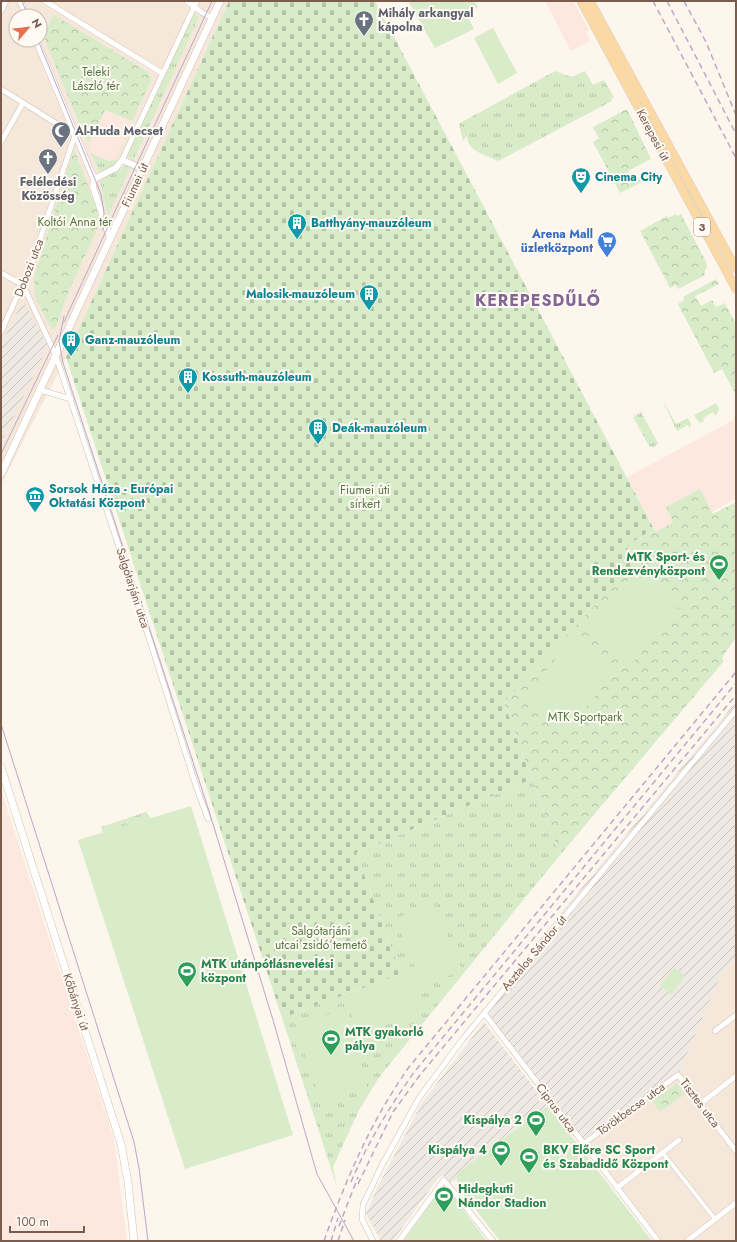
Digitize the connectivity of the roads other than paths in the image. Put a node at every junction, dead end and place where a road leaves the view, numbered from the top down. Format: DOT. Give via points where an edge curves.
graph roads {
  1 [pos="6,1"];
  2 [pos="45,1"];
  3 [pos="187,1"];
  4 [pos="197,1"];
  5 [pos="220,1"];
  6 [pos="581,1"];
  7 [pos="590,1"];
  8 [pos="194,8"];
  9 [pos="1,11"];
  10 [pos="212,18"];
  11 [pos="39,48"];
  12 [pos="162,73"];
  13 [pos="1,89"];
  14 [pos="23,103"];
  15 [pos="76,135"];
  16 [pos="1,142"];
  17 [pos="122,160"];
  18 [pos="143,169"];
  19 [pos="94,179"];
  20 [pos="110,238"];
  21 [pos="736,269"];
  22 [pos="1,272"];
  23 [pos="24,285"];
  24 [pos="736,289"];
  25 [pos="1,332"];
  26 [pos="56,356"];
  27 [pos="40,390"];
  28 [pos="71,399"];
  29 [pos="1,474"];
  30 [pos="736,710"];
  31 [pos="1,767"];
  32 [pos="208,819"];
  33 [pos="484,1013"];
  34 [pos="736,1015"];
  35 [pos="715,1030"];
  36 [pos="678,1075"];
  37 [pos="736,1076"];
  38 [pos="700,1104"];
  39 [pos="679,1140"];
  40 [pos="584,1144"];
  41 [pos="736,1151"];
  42 [pos="663,1153"];
  43 [pos="617,1188"];
  44 [pos="736,1203"];
  45 [pos="715,1219"];
  46 [pos="134,1241"];
  47 [pos="374,1241"];
  48 [pos="399,1241"];
  49 [pos="493,1241"];
  50 [pos="658,1241"];
  51 [pos="687,1241"];
  1 -- 9 [label="street"];
  2 -- 12 [label="street"];
  3 -- 8 [label="street"];
  4 -- 8 [label="street"];
  5 -- 10 [label="main road, Fiumei út"];
  6 -- 24 [label="main road, Kerepesi út / 3"];
  7 -- 21 [label="main road, Kerepesi út / 3"];
  8 -- 10 [label="street"];
  8 -- 12 [label="street"];
  10 -- 18 [label="main road, Fiumei út"];
  11 -- 15 [label="street"];
  12 -- 17 [label="street"];
  13 -- 14 [label="street"];
  14 -- 15 [label="street"];
  14 -- 16 [label="street"];
  15 -- 19 [label="street"];
  15 -- 23 [label="street, Dobozi utca"];
  17 -- 18 [label="street"];
  17 -- 19 [label="street" via="116,168"];
  18 -- 20 [label="main road, Fiumei út"];
  19 -- 20 [label="street" via="93,187"];
  20 -- 26 [label="main road, Fiumei út"];
  22 -- 23 [label="street"];
  23 -- 25 [label="street, Dobozi utca"];
  23 -- 26 [label="street, Salgótarjáni utca"];
  26 -- 27 [label="main road, Fiumei út"];
  26 -- 28 [label="street, Salgótarjáni utca"];
  27 -- 28 [label="street"];
  27 -- 29 [label="main road, Fiumei út"];
  28 -- 32 [label="street, Salgótarjáni utca"];
  30 -- 33 [label="street, Asztalos Sándor út"];
  31 -- 46 [label="main road, Kőbányai út" via="121,1144"];
  33 -- 40 [label="street, Ciprus utca"];
  33 -- 47 [label="street, Asztalos Sándor út" via="419,1098 382,1165 363,1205 362,1214"];
  34 -- 35 [label="street"];
  36 -- 38 [label="street, Tisztes utca"];
  36 -- 40 [label="street, Törökbecse utca"];
  37 -- 38 [label="street"];
  38 -- 41 [label="street, Tisztes utca"];
  39 -- 42 [label="street"];
  40 -- 43 [label="street, Ciprus utca"];
  42 -- 43 [label="street"];
  42 -- 45 [label="street"];
  43 -- 50 [label="street, Ciprus utca"];
  44 -- 45 [label="street"];
  45 -- 51 [label="street"];
  48 -- 49 [label="street" via="444,1180"];
}
